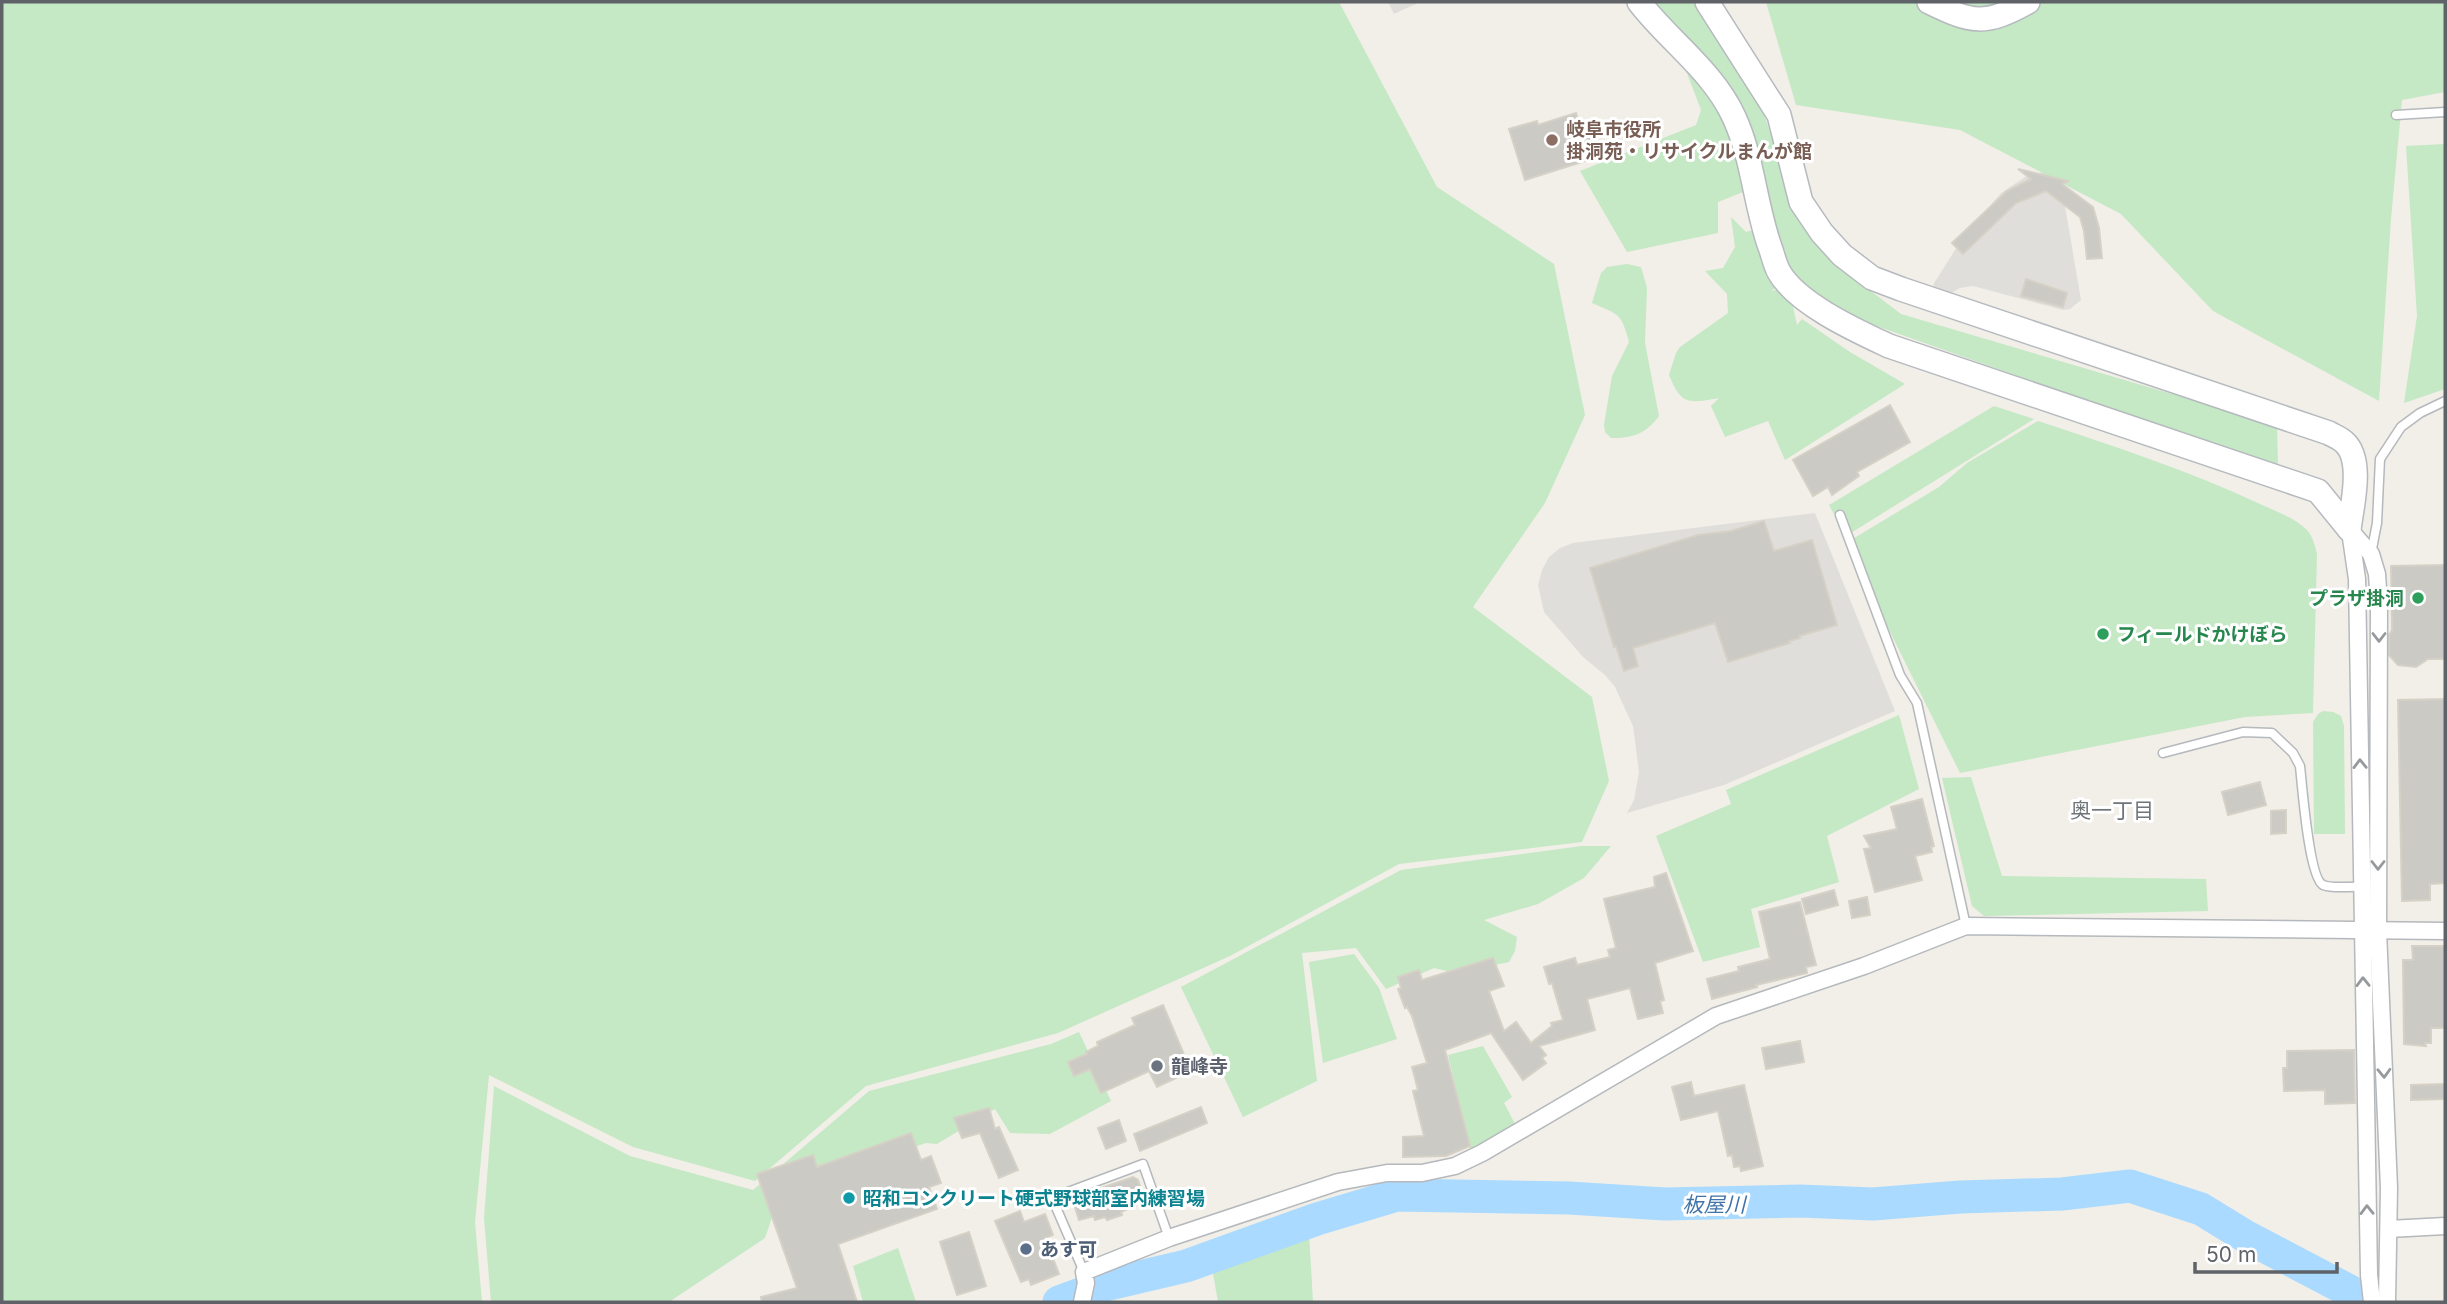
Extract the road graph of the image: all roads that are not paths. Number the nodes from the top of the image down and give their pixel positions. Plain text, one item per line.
1 (1639, 2) edge
2 (1707, 2) edge
3 (1929, 2) edge
4 (2028, 2) edge
5 (2445, 112) edge
6 (2396, 115) dead end
7 (2445, 401) edge
8 (1840, 515) dead end
9 (2349, 528) junction
10 (2371, 554) junction
11 (2357, 579) junction
12 (2163, 753) dead end
13 (2362, 887) junction
14 (1966, 926) junction
15 (2370, 931) junction
16 (2445, 931) edge
17 (2445, 1226) edge
18 (2389, 1229) junction
19 (1169, 1238) junction
20 (1085, 1278) junction
21 (1082, 1302) edge
22 (2372, 1302) edge
23 (2387, 1302) edge

1 - 9 street
2 - 9 street
3 - 4 street
5 - 6 lane
7 - 10 lane
8 - 14 lane
9 - 10 street
9 - 11 street
10 - 11 street
10 -> 15 street
13 -> 11 street
12 - 13 lane
13 - 15 street
14 - 15 street
14 - 19 street
15 - 16 street
15 -> 18 street
22 -> 15 street
17 - 18 street
18 - 23 street
19 - 20 street
19 - 20 lane
20 - 21 street

